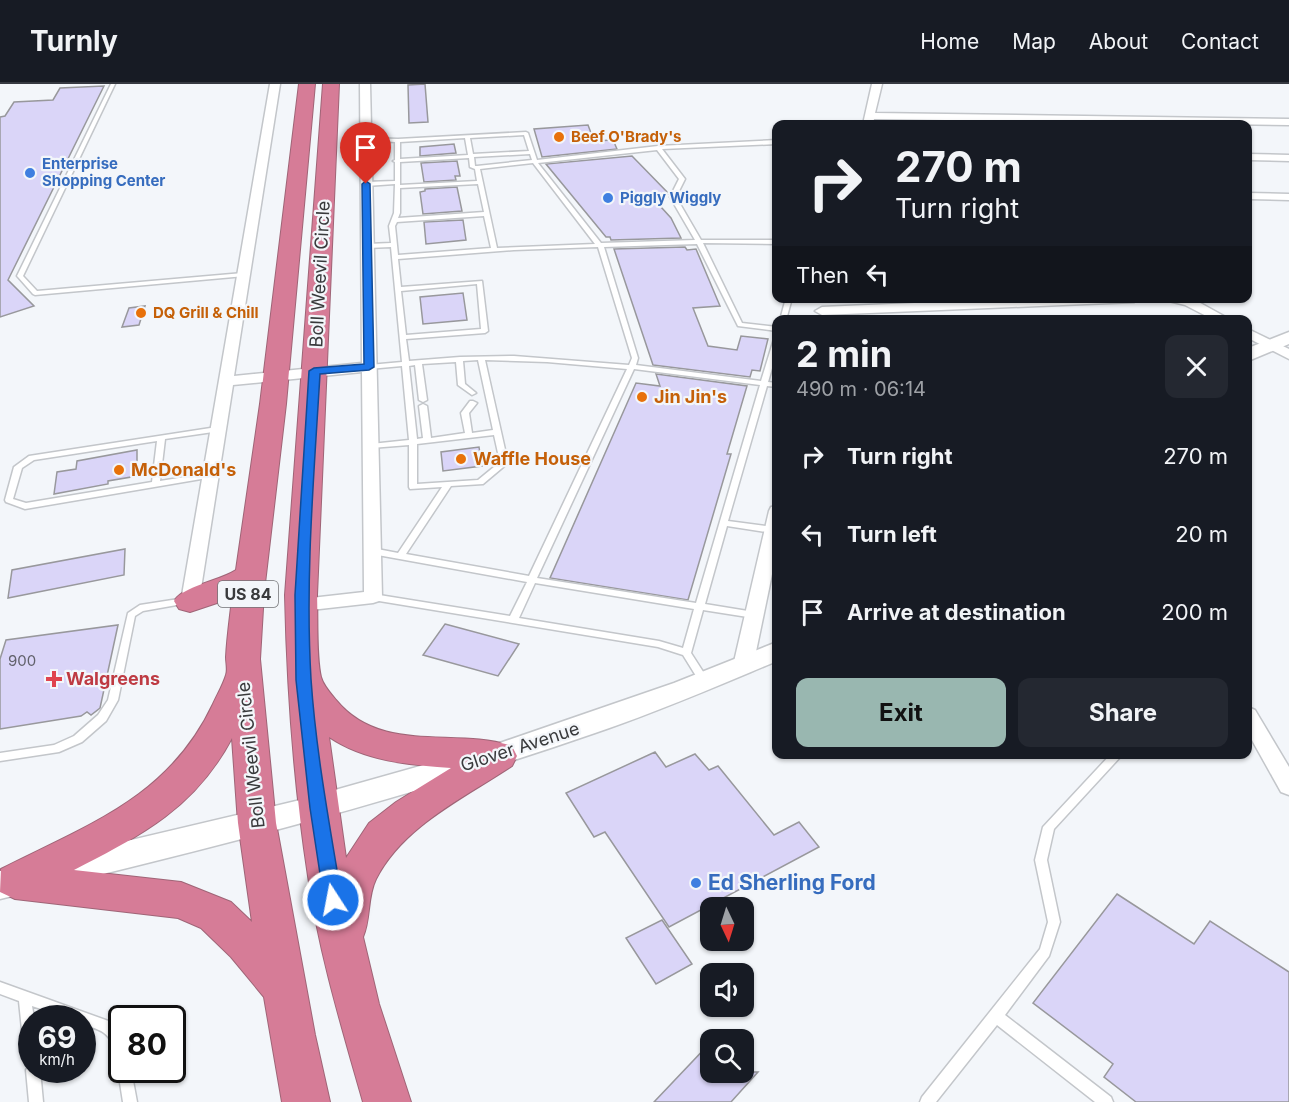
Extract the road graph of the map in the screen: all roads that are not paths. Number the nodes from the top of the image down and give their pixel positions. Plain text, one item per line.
1 (113, 84) edge
2 (275, 84) edge
3 (307, 84) edge
4 (331, 84) edge
5 (365, 84) edge
6 (877, 84) edge
7 (869, 120) edge
8 (934, 120) edge
9 (1252, 122) edge
10 (1289, 122) edge
11 (467, 136) junction
12 (366, 139) junction
13 (398, 141) junction
14 (772, 142) edge
15 (658, 148) junction
16 (531, 152) junction
17 (470, 156) junction
18 (1252, 157) edge
19 (1289, 158) edge
20 (396, 161) junction
21 (535, 162) junction
22 (477, 168) junction
23 (480, 182) junction
24 (366, 184) junction
25 (398, 184) junction
26 (1252, 196) edge
27 (1289, 197) edge
28 (486, 214) junction
29 (394, 220) junction
30 (699, 242) junction
31 (772, 242) edge
32 (394, 245) junction
33 (367, 246) junction
34 (601, 247) junction
35 (494, 249) junction
36 (395, 257) junction
37 (243, 275) junction
38 (398, 289) junction
39 (1004, 303) edge
40 (1190, 303) edge
41 (823, 310) edge
42 (1215, 315) edge
43 (772, 328) edge
44 (1252, 335) edge
45 (402, 337) junction
46 (1289, 337) edge
47 (1270, 345) junction
48 (1252, 354) edge
49 (1289, 355) edge
50 (772, 356) edge
51 (481, 359) junction
52 (459, 360) junction
53 (418, 363) junction
54 (404, 364) junction
55 (369, 367) junction
56 (632, 368) junction
57 (314, 371) junction
58 (276, 375) junction
59 (225, 381) junction
60 (764, 383) junction
61 (772, 384) edge
62 (462, 385) junction
63 (465, 407) dead end
64 (217, 429) junction
65 (496, 432) junction
66 (469, 435) junction
67 (161, 438) junction
68 (427, 440) junction
69 (413, 442) junction
70 (371, 446) junction
71 (210, 475) junction
72 (156, 484) junction
73 (448, 484) junction
74 (723, 524) junction
75 (772, 530) edge
76 (772, 534) edge
77 (372, 551) junction
78 (400, 556) junction
79 (251, 574) junction
80 (532, 580) junction
81 (373, 597) junction
82 (190, 601) junction
83 (302, 605) junction
84 (700, 606) junction
85 (754, 615) junction
86 (513, 620) junction
87 (246, 627) junction
88 (686, 653) junction
89 (772, 653) edge
90 (743, 666) junction
91 (243, 675) junction
92 (304, 680) junction
93 (704, 681) junction
94 (1252, 723) edge
95 (500, 756) junction
96 (0, 757) edge
97 (1113, 759) edge
98 (1289, 786) edge
99 (318, 808) junction
100 (257, 823) junction
101 (8, 883) edge
102 (343, 946) junction
103 (0, 988) edge
104 (284, 988) junction
105 (25, 997) junction
106 (26, 1005) edge
107 (996, 1016) junction
108 (108, 1027) edge
109 (34, 1083) edge
110 (127, 1083) edge
111 (301, 1098) edge
112 (36, 1102) edge
113 (130, 1102) edge
114 (387, 1102) edge
115 (927, 1102) edge
116 (1106, 1102) edge

1 - 37 lane
2 - 37 street
3 - 58 highway, Boll Weevil Circle / US 84
4 - 57 highway, Boll Weevil Circle / US 84
5 - 12 street
6 - 7 street
7 - 8 street
9 - 10 street
11 - 13 lane
11 - 16 lane
11 - 17 lane
12 - 13 lane
12 - 24 street
13 - 20 lane
14 - 15 lane
15 - 21 lane
15 - 30 lane
16 - 17 lane
16 - 21 lane
17 - 20 lane
17 - 22 lane
18 - 19 street
20 - 25 lane
21 - 22 lane
21 - 34 lane
22 - 23 lane
23 - 25 lane
23 - 28 lane
24 - 25 lane
24 - 33 street
25 - 29 lane
26 - 27 street
28 - 29 lane
28 - 35 lane
29 - 32 lane
30 - 31 lane
30 - 34 lane
30 - 43 lane
32 - 33 lane
32 - 36 lane
33 - 55 street
34 - 35 lane
34 - 56 lane
35 - 36 lane
36 - 38 lane
37 - 59 street
38 - 45 lane
38 - 45 lane
39 - 41 street
40 - 42 street
44 - 47 street
45 - 54 lane
46 - 47 main road
47 - 48 main road
47 - 49 street
50 - 60 lane
51 - 52 lane
51 - 56 lane
51 - 65 lane
52 - 53 lane
52 - 62 lane
53 - 54 lane
53 - 68 lane
54 - 55 lane
54 - 69 lane
55 - 57 street
55 - 70 street
56 - 60 lane
56 - 80 lane
57 - 58 street
57 - 83 highway, Boll Weevil Circle / US 84
58 - 59 street
58 - 79 highway, Boll Weevil Circle / US 84
59 - 64 street
60 - 61 lane
60 - 74 lane
62 - 62 lane
63 - 66 lane
64 - 67 lane
64 - 71 street
65 - 66 lane
65 - 73 lane
66 - 68 lane
67 - 72 lane
67 - 72 lane
68 - 69 lane
69 - 70 lane
69 - 73 lane
70 - 77 street
71 - 72 lane
71 - 82 street
73 - 78 lane
74 - 75 lane
74 - 84 lane
76 - 85 street
77 - 78 lane
77 - 81 street
78 - 80 lane
79 - 82 highway
79 - 87 highway, Boll Weevil Circle / US 84
80 - 84 lane
80 - 86 lane
81 - 83 street
81 - 86 lane
82 - 87 highway
82 - 96 lane
83 - 92 highway, Boll Weevil Circle / US 84
84 - 85 lane
84 - 88 lane
85 - 90 street
86 - 88 lane
87 - 91 highway, Boll Weevil Circle / US 84
88 - 93 lane
89 - 90 main road, Glover Avenue
90 - 93 main road, Glover Avenue
91 - 100 highway, Boll Weevil Circle / US 84
91 - 101 highway
92 - 95 highway
92 - 99 highway, Boll Weevil Circle / US 84
93 - 95 main road, Glover Avenue
94 - 98 street
95 - 99 main road, Glover Avenue
95 - 102 highway
97 - 107 lane
99 - 100 main road, Glover Avenue
99 - 102 highway, Boll Weevil Circle / US 84
100 - 101 main road, Glover Avenue
100 - 104 highway, Boll Weevil Circle / US 84
101 - 104 highway
102 - 114 highway, Boll Weevil Circle / US 84
103 - 105 lane
104 - 111 highway, Boll Weevil Circle / US 84
105 - 106 lane
105 - 108 lane
107 - 115 lane
107 - 116 lane
109 - 112 lane
110 - 113 lane

